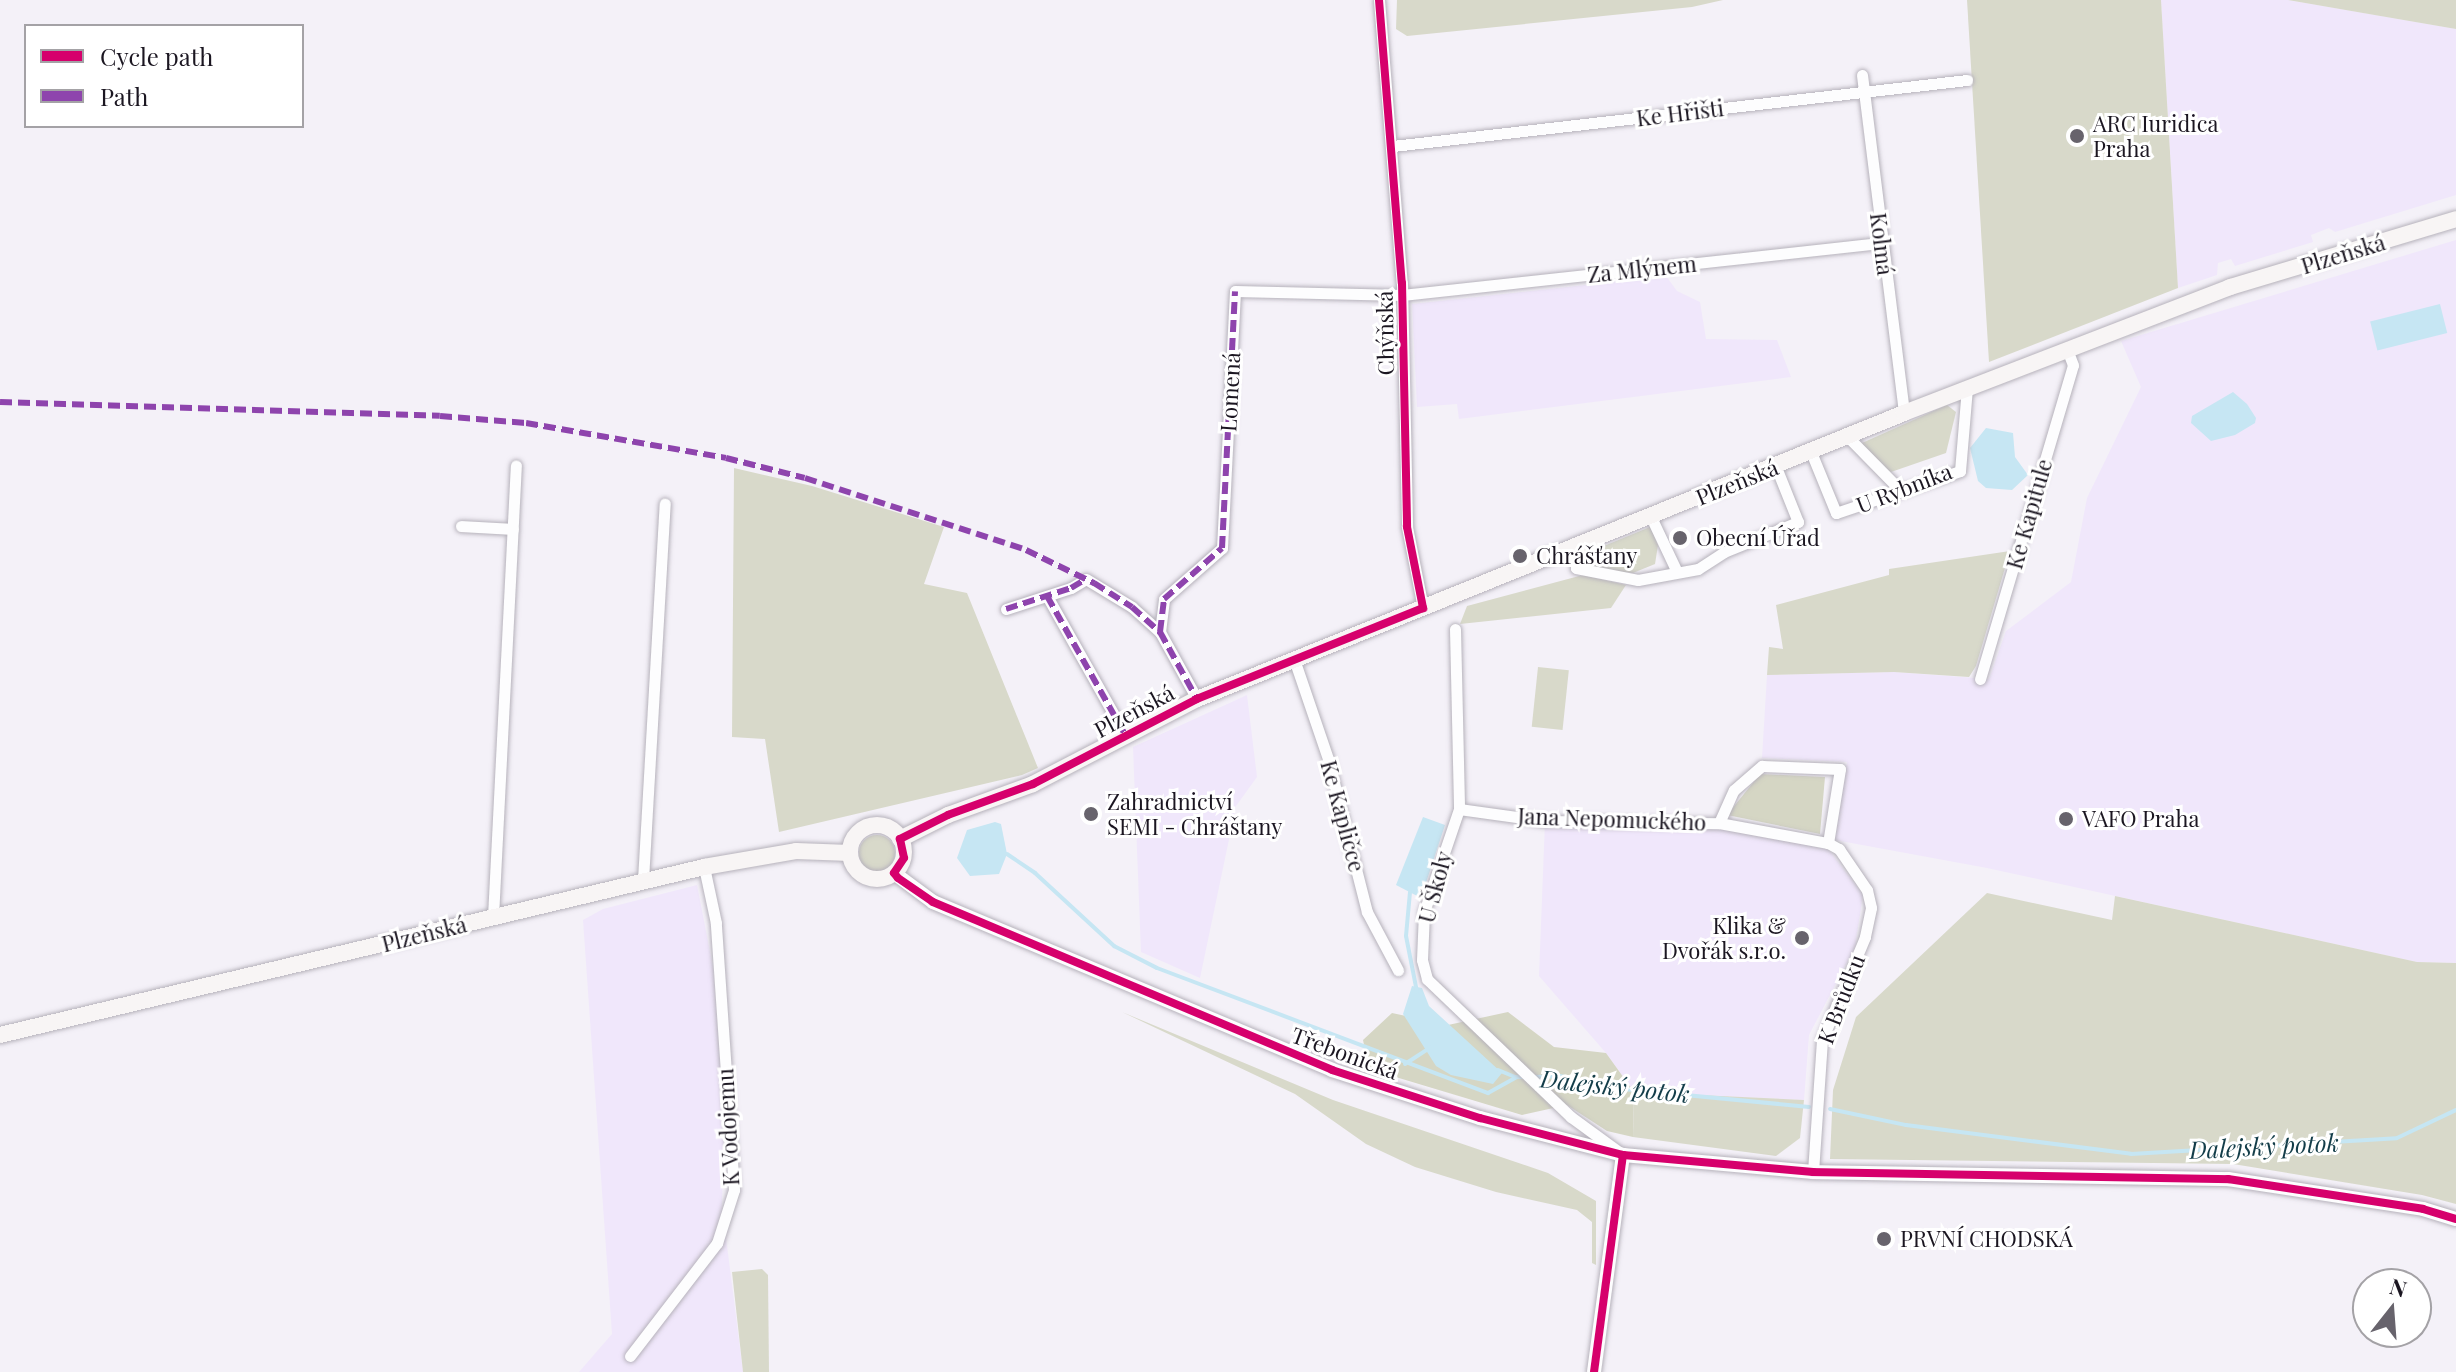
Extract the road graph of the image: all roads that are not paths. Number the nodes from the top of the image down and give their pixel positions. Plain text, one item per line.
1 (1379, 0) edge
2 (1862, 75) dead end
3 (1967, 80) dead end
4 (1864, 92) junction
5 (1393, 146) junction
6 (2456, 219) edge
7 (1882, 243) junction
8 (1402, 295) junction
9 (2067, 349) junction
10 (1967, 387) junction
11 (1904, 413) junction
12 (1847, 436) junction
13 (1811, 452) junction
14 (516, 466) dead end
15 (1776, 467) junction
16 (1901, 491) junction
17 (665, 504) dead end
18 (1651, 517) junction
19 (461, 526) dead end
20 (513, 529) junction
21 (1575, 548) junction
22 (1677, 572) junction
23 (1047, 596) junction
24 (1423, 608) junction
25 (1006, 609) dead end
26 (1455, 629) dead end
27 (1160, 632) junction
28 (1294, 659) junction
29 (1980, 679) dead end
30 (1197, 699) junction
31 (1126, 736) junction
32 (1459, 809) junction
33 (1719, 823) junction
34 (900, 839) junction
35 (1828, 843) junction
36 (850, 853) junction
37 (704, 867) junction
38 (894, 873) junction
39 (643, 880) junction
40 (493, 917) junction
41 (1398, 970) dead end
42 (0, 1035) edge
43 (1623, 1155) junction
44 (1813, 1172) junction
45 (2456, 1219) edge
46 (630, 1356) dead end
47 (1594, 1372) edge

1 - 5 street, Chýňská
2 - 4 street, Kolmá
3 - 4 street, Ke Hřišti
4 - 5 street, Ke Hřišti
4 - 7 street, Kolmá
5 - 8 street, Chýňská
6 - 9 main road, Plzeňská
7 - 8 street, Za Mlýnem
7 - 11 street, Kolmá
8 - 24 street, Chýňská
8 - 27 street, Lomená
9 - 10 main road, Plzeňská
9 - 29 street, Ke Kapitule
10 - 11 main road, Plzeňská
10 - 16 street, U Rybníka
11 - 12 main road, Plzeňská
12 - 13 main road, Plzeňská
12 - 16 street
13 - 15 main road, Plzeňská
13 - 16 street, U Rybníka
14 - 20 street
15 - 18 main road, Plzeňská
15 - 22 street
17 - 39 street
18 - 21 main road, Plzeňská
18 - 22 street
19 - 20 street
20 - 40 street
21 - 22 street
21 - 24 main road, Plzeňská
23 - 25 street
23 - 27 street
23 - 31 street
24 - 28 main road, Plzeňská
26 - 32 street, U Školy
27 - 30 street
28 - 30 main road, Plzeňská
28 - 41 street, Ke Kapličce
30 - 31 main road, Plzeňská
31 - 34 main road, Plzeňská
32 - 33 street, Jana Nepomuckého
32 - 43 street, U Školy
33 - 35 street, Jana Nepomuckého
33 - 35 street, Jana Nepomuckého
34 - 36 main road
34 - 38 main road
35 - 44 street, K Brůdku
36 - 37 main road, Plzeňská
36 - 38 main road
37 - 39 main road, Plzeňská
37 - 46 street, K Vodojemu
38 - 43 street, Třebonická
39 - 40 main road, Plzeňská
40 - 42 main road, Plzeňská
43 - 44 street, Třebonická
43 - 47 street
44 - 45 street, Třebonická

